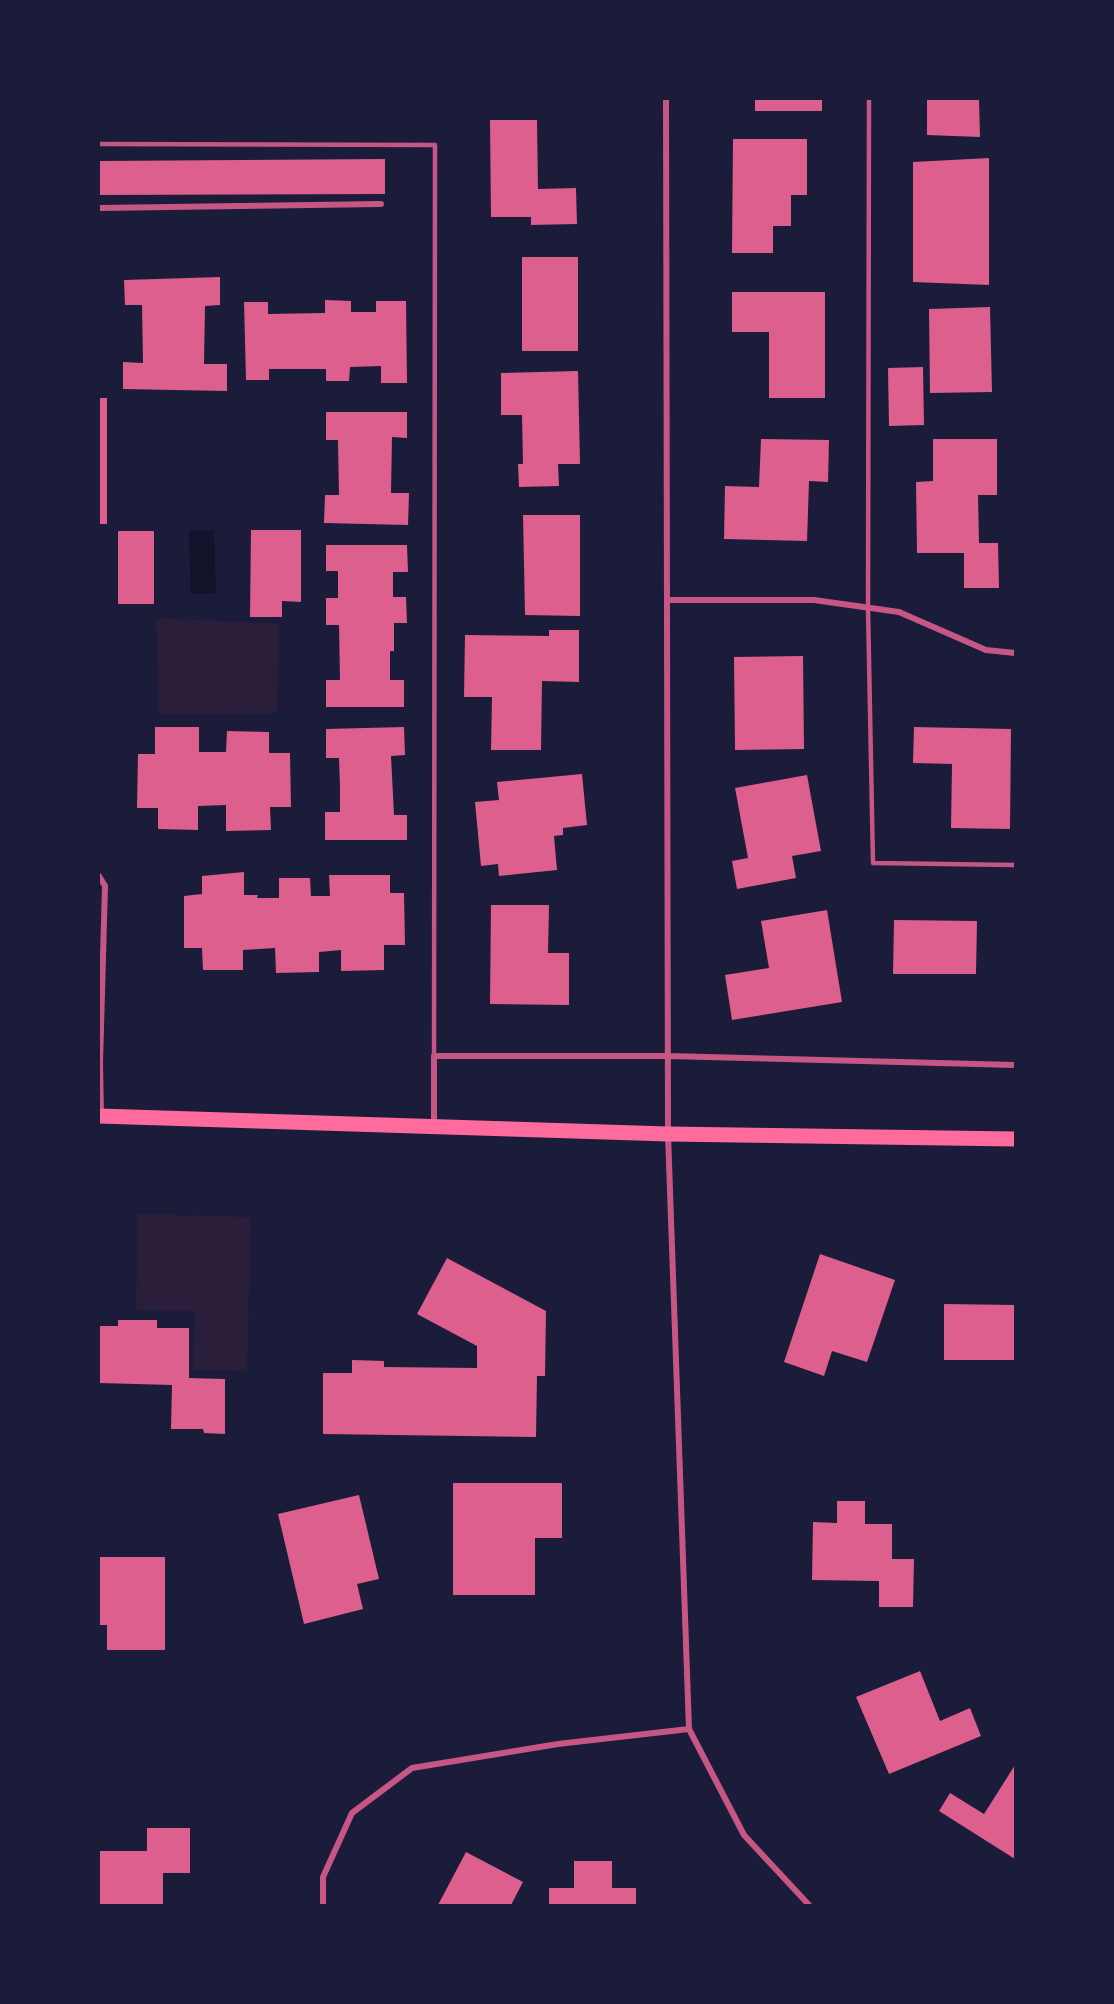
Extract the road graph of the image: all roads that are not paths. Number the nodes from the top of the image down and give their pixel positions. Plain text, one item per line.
1 (666, 99) edge
2 (869, 99) edge
3 (99, 144) edge
4 (381, 204) dead end
5 (99, 208) edge
6 (666, 600) junction
7 (868, 608) junction
8 (1015, 653) edge
9 (1015, 866) edge
10 (99, 876) edge
11 (434, 1056) junction
12 (668, 1056) junction
13 (1015, 1065) edge
14 (100, 1116) edge
15 (434, 1126) junction
16 (668, 1134) junction
17 (1015, 1138) edge
18 (689, 1728) junction
19 (323, 1905) edge
20 (809, 1905) edge

1 - 6 street
2 - 7 lane
3 - 11 lane
4 - 5 street
6 - 7 street
6 - 12 street
7 - 8 street
7 - 9 lane
10 - 14 street
11 - 12 street
11 - 15 street
12 - 13 street
12 - 16 street
14 - 15 main road
15 - 16 main road
16 - 17 main road
16 - 18 street
18 - 19 street
18 - 20 street

